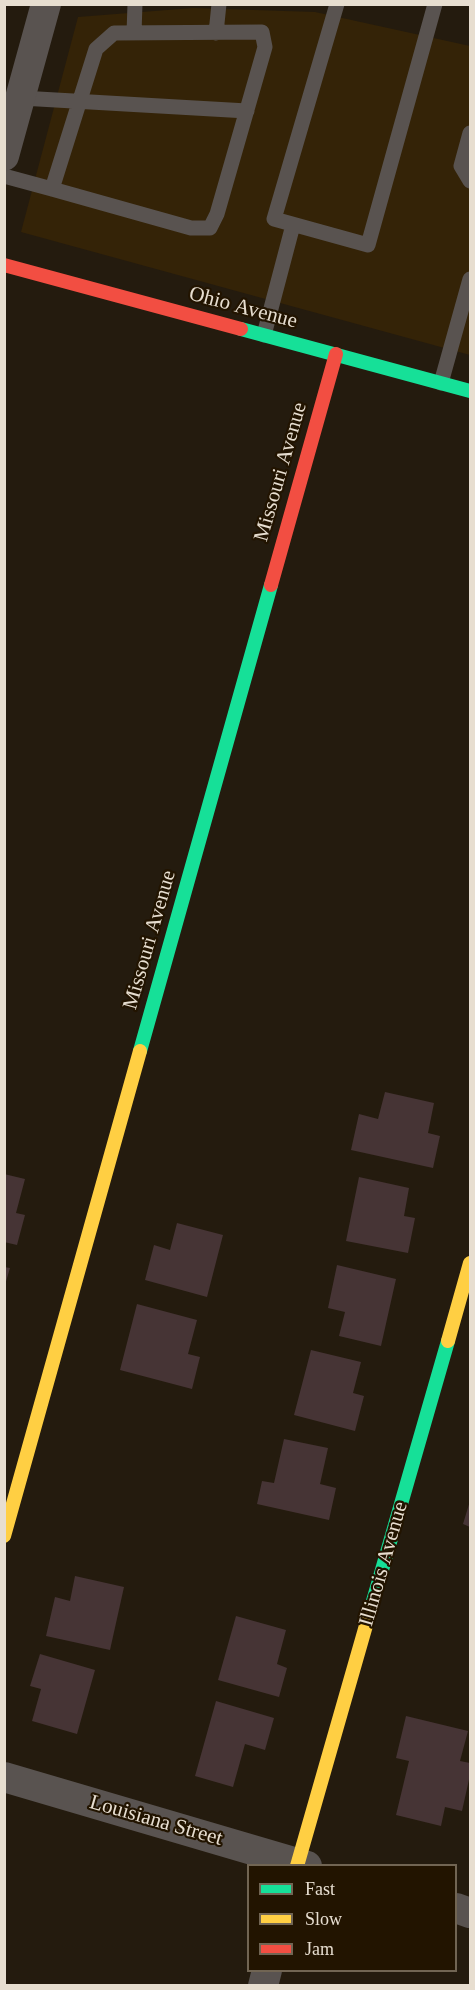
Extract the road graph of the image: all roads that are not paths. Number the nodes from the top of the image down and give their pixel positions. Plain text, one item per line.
1 (46, 4) edge
2 (135, 4) edge
3 (219, 4) edge
4 (337, 4) edge
5 (435, 4) edge
6 (134, 33) junction
7 (216, 33) junction
8 (21, 98) junction
9 (80, 102) junction
10 (247, 111) junction
11 (471, 133) edge
12 (4, 156) edge
13 (4, 176) edge
14 (471, 181) edge
15 (52, 189) junction
16 (293, 225) junction
17 (4, 265) edge
18 (471, 279) edge
19 (264, 335) junction
20 (336, 354) junction
21 (441, 383) junction
22 (471, 391) edge
23 (471, 1263) edge
24 (4, 1536) edge
25 (4, 1777) edge
26 (298, 1864) edge
27 (301, 1864) edge

1 - 8 street
2 - 6 lane
3 - 7 lane
4 - 16 lane
5 - 16 lane
6 - 7 lane
6 - 9 lane
7 - 10 lane
8 - 9 lane
8 - 12 street
9 - 10 lane
9 - 15 lane
10 - 15 lane
11 - 14 lane
13 - 15 lane
16 - 19 lane
17 - 19 street, Ohio Avenue
18 - 21 lane
19 - 20 street, Ohio Avenue
20 - 21 street, Ohio Avenue
20 - 24 street, Missouri Avenue
21 - 22 street, Ohio Avenue
23 - 27 street, Illinois Avenue
25 - 26 street, Louisiana Street

